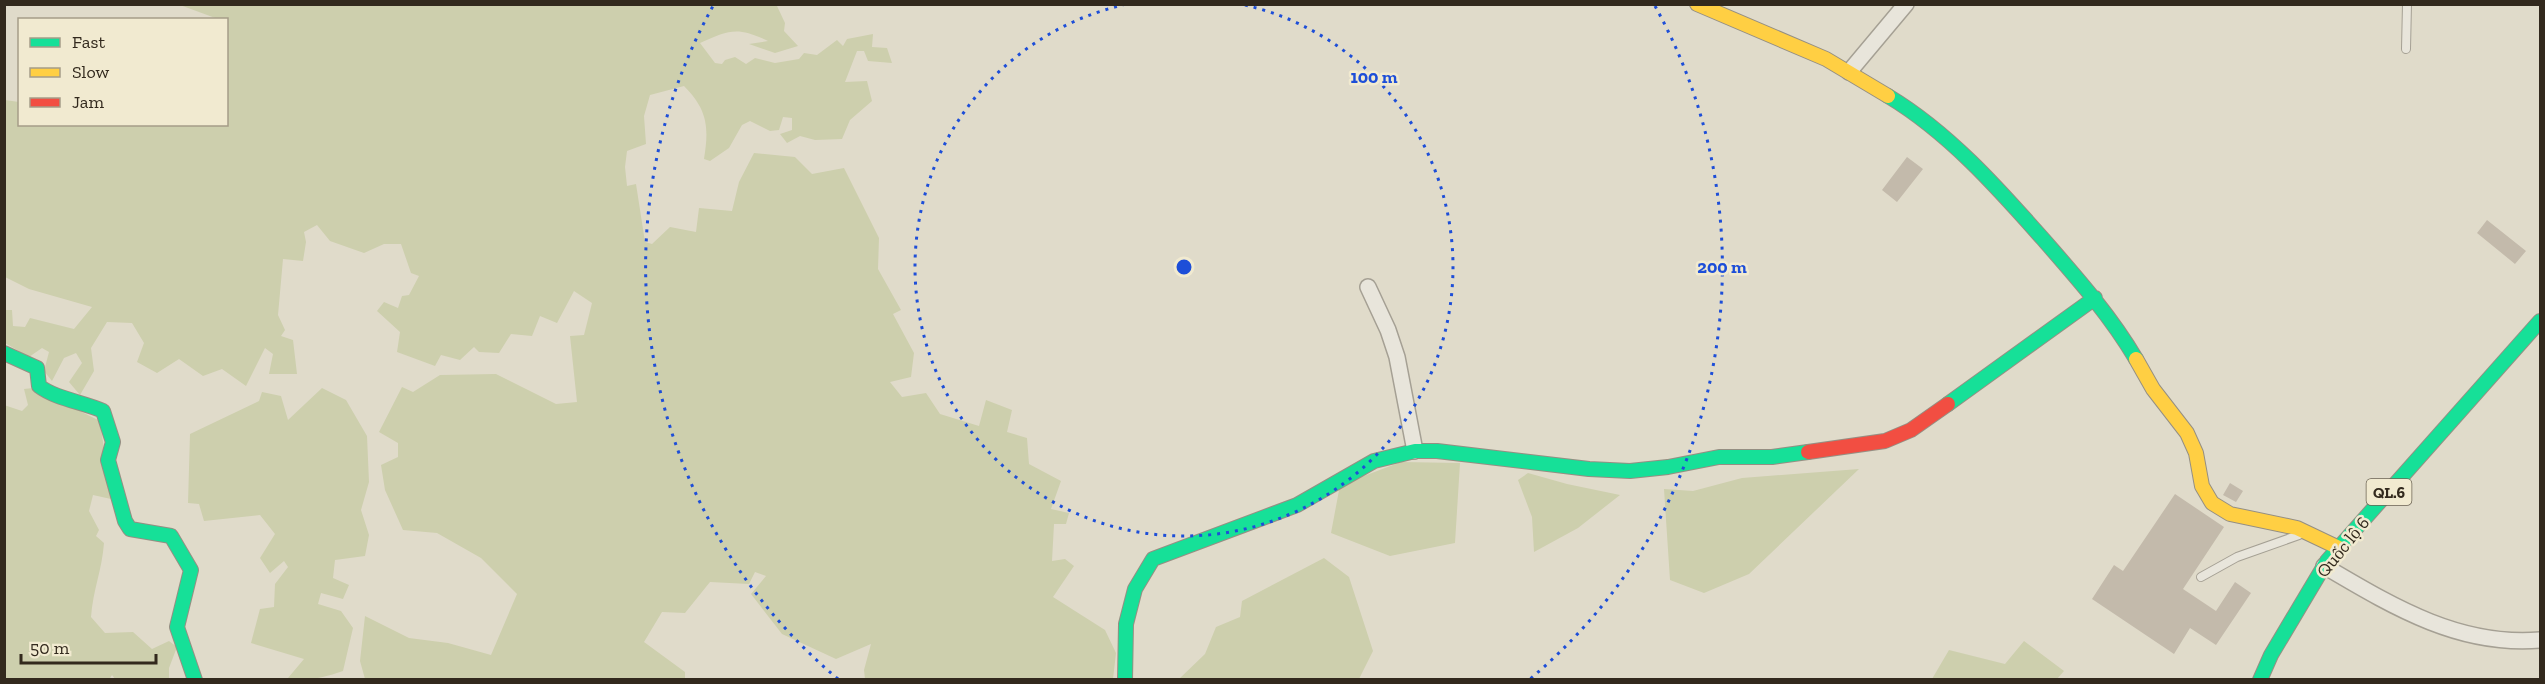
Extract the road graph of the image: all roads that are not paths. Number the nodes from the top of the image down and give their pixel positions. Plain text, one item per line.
1 (1697, 4) edge
2 (1906, 4) edge
3 (2407, 4) edge
4 (2406, 50) dead end
5 (1849, 72) junction
6 (1368, 287) dead end
7 (2095, 298) junction
8 (2541, 321) edge
9 (4, 353) edge
10 (1415, 451) junction
11 (2309, 532) junction
12 (2339, 548) junction
13 (2324, 566) junction
14 (2201, 577) dead end
15 (2541, 640) edge
16 (195, 680) edge
17 (1125, 680) edge
18 (2260, 680) edge

1 - 5 main road
2 - 5 street
3 - 4 lane
5 - 7 main road
6 - 10 street
7 - 10 main road
7 - 11 main road
8 - 12 main road, Quốc lộ 6 / QL.6
9 - 16 main road
10 - 17 main road
11 - 12 main road
11 - 14 lane
12 - 13 main road, Quốc lộ 6 / QL.6
13 - 15 street
13 - 18 main road, Quốc lộ 6 / QL.6

